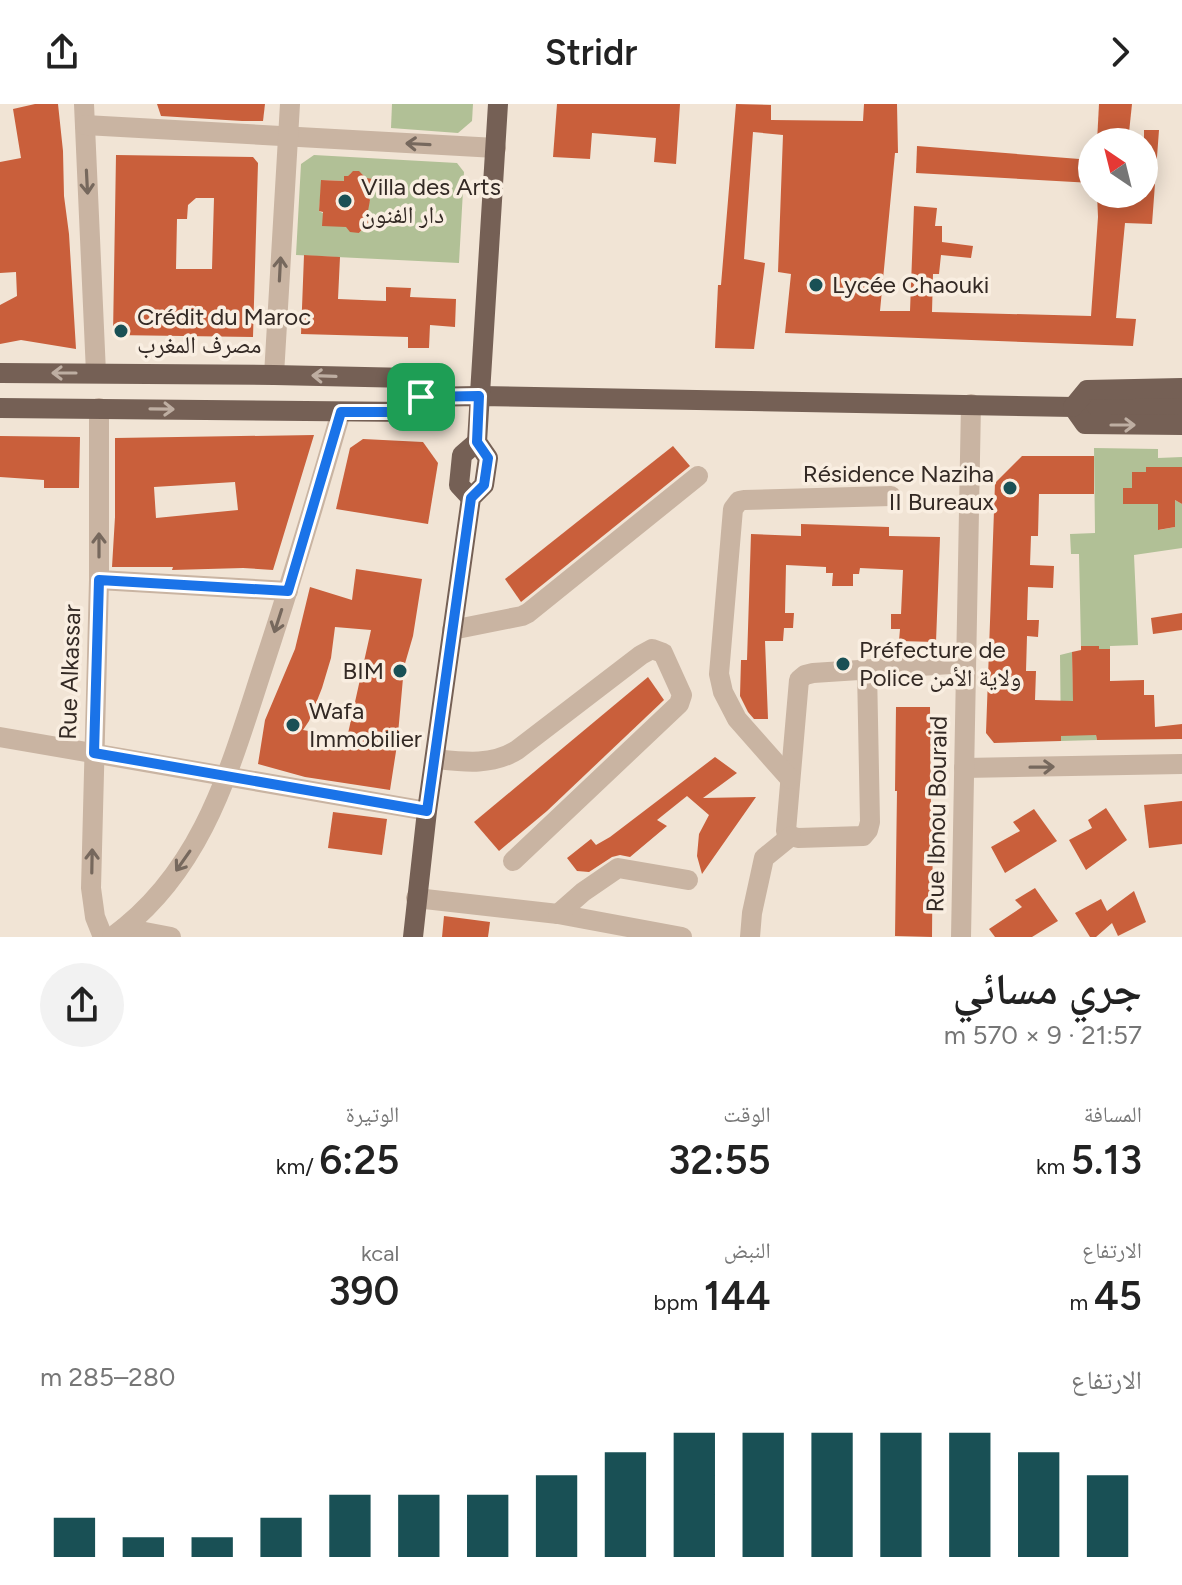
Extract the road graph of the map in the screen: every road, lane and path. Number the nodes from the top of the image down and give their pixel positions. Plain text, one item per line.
1 (290, 104) edge
2 (498, 104) edge
3 (84, 114) edge
4 (287, 136) junction
5 (496, 148) junction
6 (0, 373) edge
7 (96, 373) junction
8 (274, 375) junction
9 (1182, 388) edge
10 (479, 396) junction
11 (421, 397) junction
12 (971, 404) junction
13 (1182, 406) edge
14 (1073, 407) junction
15 (0, 408) edge
16 (99, 408) junction
17 (341, 412) junction
18 (1182, 425) edge
19 (698, 476) dead end
20 (891, 496) dead end
21 (99, 580) junction
22 (288, 591) junction
23 (452, 630) junction
24 (966, 663) junction
25 (867, 670) junction
26 (0, 737) edge
27 (94, 753) junction
28 (435, 759) junction
29 (1182, 764) edge
30 (964, 768) junction
31 (227, 776) junction
32 (790, 779) junction
33 (427, 811) junction
34 (791, 836) junction
35 (513, 861) dead end
36 (688, 880) dead end
37 (416, 898) junction
38 (558, 914) junction
39 (118, 933) edge
40 (103, 937) edge
41 (171, 937) edge
42 (413, 937) edge
43 (676, 937) edge
44 (750, 937) edge
45 (961, 937) edge

1 - 4 street
2 - 5 main road
3 - 4 street
3 -> 7 street
5 -> 4 street
8 -> 4 street
5 - 10 main road
7 -> 6 main road
7 - 8 main road
11 -> 8 main road
9 - 14 main road
10 - 11 main road
10 - 12 main road
10 - 23 main road
11 - 17 main road
12 - 14 main road
12 - 24 street, Rue Ibnou Bouraid
13 - 14 main road
14 -> 18 main road
15 - 16 main road
16 -> 17 main road
21 -> 16 street, Rue Alkassar
17 - 22 street
19 - 23 street
20 - 32 street
21 - 22 street
21 - 27 street, Rue Alkassar
22 -> 31 street
23 - 28 main road
24 - 25 street
24 - 30 street, Rue Ibnou Bouraid
25 - 32 street
25 - 34 street
26 - 27 street
27 - 31 street
40 -> 27 street, Rue Alkassar
28 - 33 main road
28 - 35 street
30 -> 29 street
30 - 45 street, Rue Ibnou Bouraid
31 - 33 street
31 -> 39 street
32 - 34 street
33 - 37 main road
34 - 44 street
36 - 38 street
37 - 38 street
37 - 42 main road
38 - 43 street
39 - 41 street

